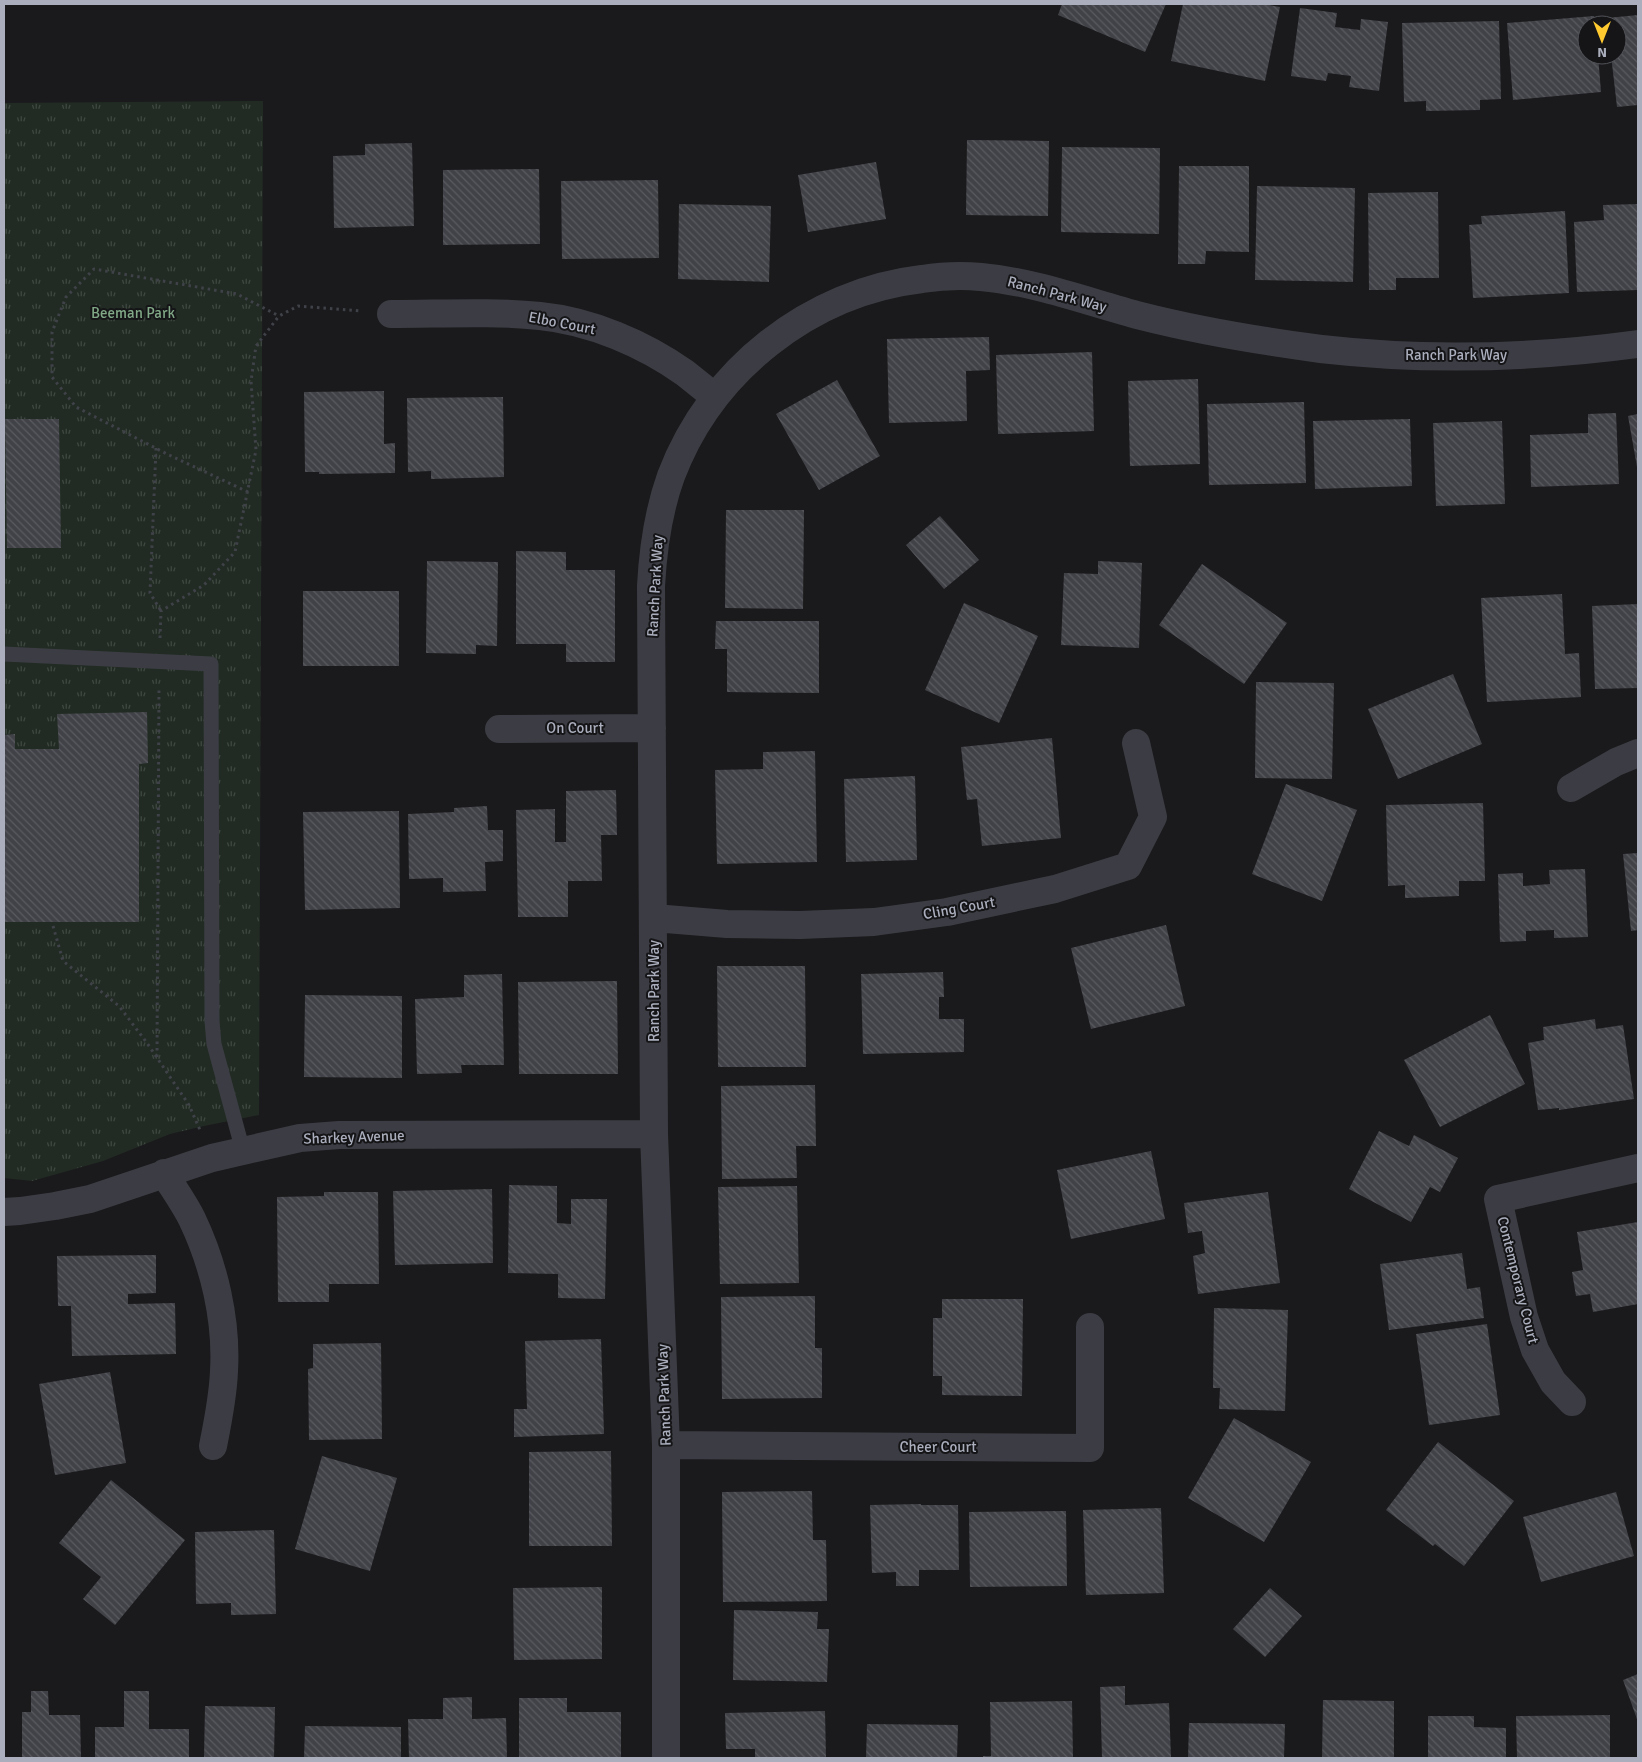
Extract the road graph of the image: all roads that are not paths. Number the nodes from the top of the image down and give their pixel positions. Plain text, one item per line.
1 (391, 314) road end
2 (1638, 344) edge
3 (715, 397) junction
4 (4, 654) edge
5 (652, 728) junction
6 (499, 729) dead end
7 (1136, 743) dead end
8 (1638, 753) edge
9 (1571, 788) dead end
10 (654, 918) junction
11 (654, 1134) junction
12 (243, 1151) junction
13 (1638, 1168) edge
14 (164, 1173) junction
15 (4, 1212) edge
16 (1090, 1327) dead end
17 (1572, 1402) dead end
18 (666, 1445) junction
19 (213, 1446) dead end
20 (666, 1758) edge

1 - 3 street, Elbo Court
2 - 3 street, Ranch Park Way
3 - 5 street, Ranch Park Way
4 - 12 lane
5 - 6 street, On Court
5 - 10 street, Ranch Park Way
7 - 10 street, Cling Court
8 - 9 street
10 - 11 street, Ranch Park Way
11 - 12 street, Sharkey Avenue
11 - 18 street, Ranch Park Way
12 - 14 street, Sharkey Avenue
13 - 17 street, Contemporary Court
14 - 15 street, Sharkey Avenue
14 - 19 street
16 - 18 street, Cheer Court
18 - 20 street, Ranch Park Way

